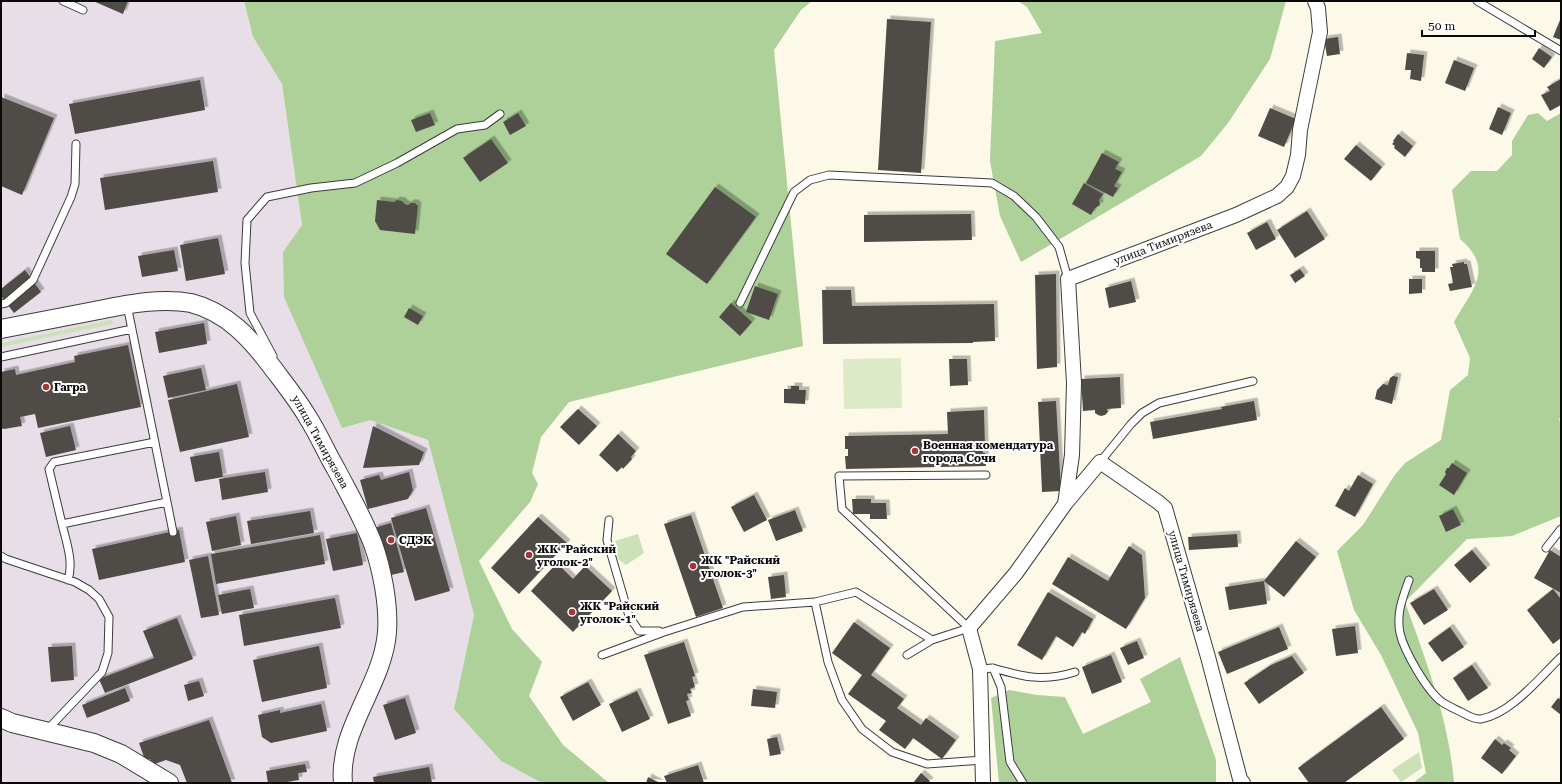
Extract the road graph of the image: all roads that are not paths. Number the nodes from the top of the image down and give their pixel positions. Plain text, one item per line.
1 (63, 1) edge
2 (1315, 1) edge
3 (1477, 1) edge
4 (83, 10) dead end
5 (1561, 51) edge
6 (500, 114) dead end
7 (76, 144) dead end
8 (1068, 279) junction
9 (740, 302) dead end
10 (1, 304) edge
11 (127, 305) junction
12 (1, 329) edge
13 (132, 329) junction
14 (1, 357) edge
15 (1253, 381) dead end
16 (292, 393) junction
17 (155, 442) junction
18 (1100, 462) junction
19 (986, 474) dead end
20 (167, 502) junction
21 (1065, 504) junction
22 (609, 520) dead end
23 (62, 524) junction
24 (1561, 529) edge
25 (173, 532) dead end
26 (1546, 548) dead end
27 (1, 556) edge
28 (68, 580) junction
29 (1409, 580) dead end
30 (815, 602) junction
31 (969, 628) junction
32 (664, 632) junction
33 (932, 640) junction
34 (602, 655) dead end
35 (907, 655) dead end
36 (1561, 657) edge
37 (987, 669) junction
38 (1075, 672) dead end
39 (1, 718) edge
40 (46, 731) junction
41 (983, 760) junction
42 (169, 783) edge
43 (343, 783) edge
44 (983, 783) edge
45 (1023, 783) edge
46 (1243, 783) edge

1 - 4 lane
2 - 8 street, улица Тимирязева
3 - 5 lane
6 - 16 lane
7 - 10 lane
8 - 9 lane
8 - 21 street
11 - 12 street, улица Тимирязева
11 - 13 lane
11 - 16 street, улица Тимирязева
13 - 14 lane
13 - 17 lane
15 - 18 lane
16 - 43 street, улица Тимирязева
17 - 20 lane
17 - 23 lane
18 - 21 street
18 - 46 street, улица Тимирязева
19 - 31 lane
20 - 23 lane
20 - 25 lane
21 - 31 street
22 - 32 lane
23 - 28 lane
24 - 26 lane
27 - 28 lane
28 - 40 lane
29 - 36 lane
30 - 32 lane
30 - 33 lane
30 - 41 lane
31 - 33 lane
31 - 37 street
32 - 34 lane
33 - 35 lane
37 - 38 lane
37 - 41 street
37 - 45 lane
39 - 40 street
40 - 42 street
41 - 44 street

